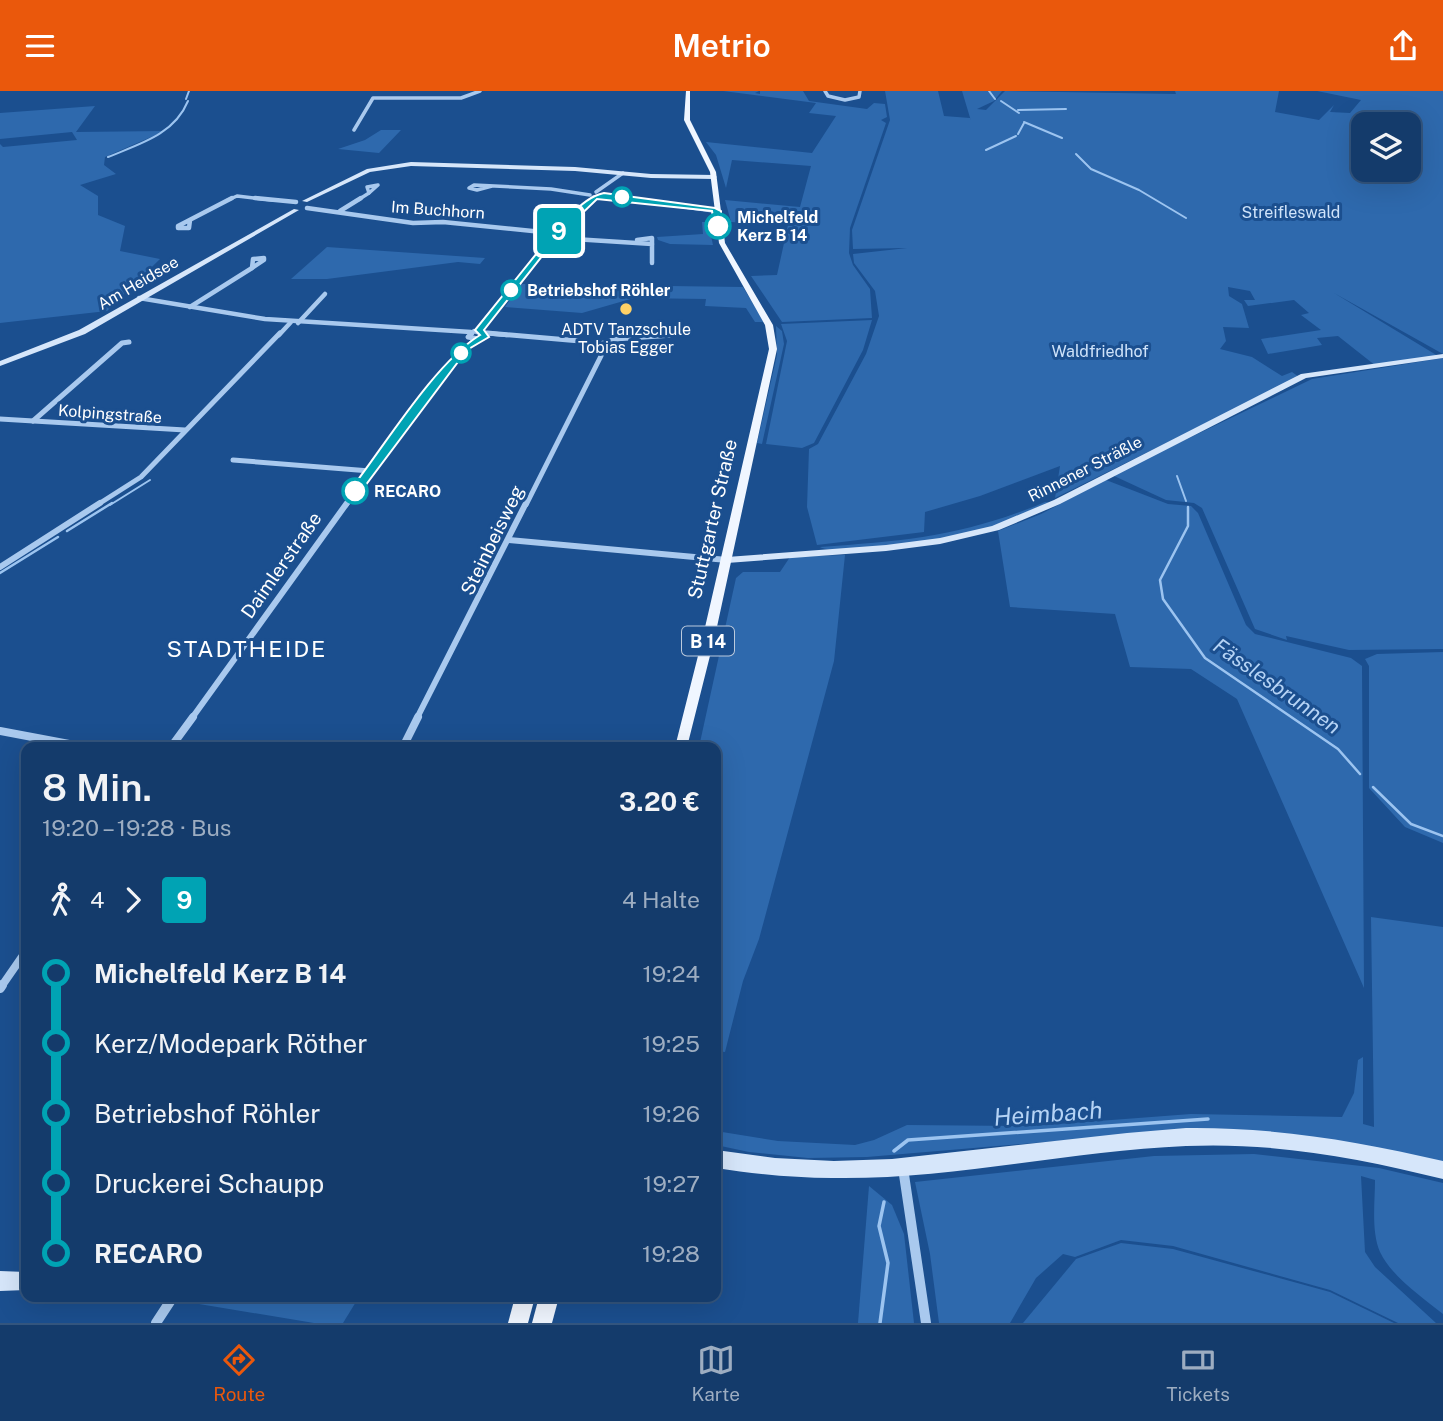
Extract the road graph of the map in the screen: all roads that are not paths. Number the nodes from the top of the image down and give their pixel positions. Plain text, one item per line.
1 (481, 91) edge
2 (688, 91) edge
3 (825, 91) edge
4 (860, 91) edge
5 (354, 130) dead end
6 (711, 168) junction
7 (618, 174) junction
8 (651, 176) junction
9 (714, 177) junction
10 (492, 186) junction
11 (369, 193) dead end
12 (597, 193) junction
13 (279, 202) junction
14 (309, 204) junction
15 (291, 208) junction
16 (717, 208) junction
17 (339, 211) junction
18 (190, 220) dead end
19 (554, 235) junction
20 (652, 263) dead end
21 (252, 268) dead end
22 (325, 294) dead end
23 (139, 298) junction
24 (190, 307) junction
25 (295, 322) junction
26 (469, 334) junction
27 (481, 335) junction
28 (673, 335) dead end
29 (129, 342) dead end
30 (594, 346) junction
31 (1443, 356) edge
32 (0, 364) edge
33 (0, 418) edge
34 (33, 421) junction
35 (185, 431) junction
36 (233, 460) dead end
37 (370, 471) junction
38 (509, 540) junction
39 (727, 559) junction
40 (0, 567) edge
41 (0, 731) edge
42 (58, 742) edge
43 (175, 742) edge
44 (406, 742) edge
45 (683, 742) edge
46 (21, 958) edge
47 (0, 988) edge
48 (721, 1160) edge
49 (903, 1168) junction
50 (1443, 1170) edge
51 (0, 1281) edge
52 (21, 1281) edge
53 (170, 1302) edge
54 (524, 1302) edge
55 (548, 1302) edge
56 (156, 1323) edge
57 (518, 1323) edge
58 (542, 1323) edge
59 (926, 1323) edge

1 - 5 street
2 - 6 main road, B 14
3 - 4 street
6 - 8 main road
6 - 9 main road, B 14
7 - 8 main road
7 - 12 street, Daimlerstraße
7 - 14 main road
8 - 9 main road
9 - 16 main road, B 14
10 - 10 street
10 - 12 street
11 - 17 street, Im Buchhorn
12 - 16 street
12 - 19 street, Daimlerstraße
13 - 15 street
13 - 15 street
13 - 18 street
14 - 15 main road
14 - 17 street, Im Buchhorn
15 - 23 main road, Am Heidsee
16 - 39 main road, Stuttgarter Straße / B 14
17 - 19 street, Im Buchhorn
19 - 20 street, Im Buchhorn
19 - 27 street, Daimlerstraße
21 - 24 street
22 - 25 street
23 - 24 street
23 - 32 main road, Am Heidsee
24 - 25 street
25 - 26 street
25 - 35 street, Kolpingstraße
26 - 27 street
26 - 27 street
27 - 30 street
27 - 37 street, Daimlerstraße
28 - 30 street
29 - 34 street, Kolpingstraße
30 - 38 street, Steinbeisweg
31 - 39 main road, Rinnener Sträßle
33 - 34 street, Kolpingstraße
34 - 35 street, Kolpingstraße
35 - 40 street, Kolpingstraße
36 - 37 street
37 - 43 street, Daimlerstraße
38 - 39 street
38 - 44 street, Steinbeisweg
39 - 45 main road, Stuttgarter Straße / B 14
41 - 42 street
46 - 47 street
48 - 49 main road
49 - 50 main road
49 - 59 street
51 - 52 main road
53 - 56 street
54 - 57 main road
55 - 58 main road

